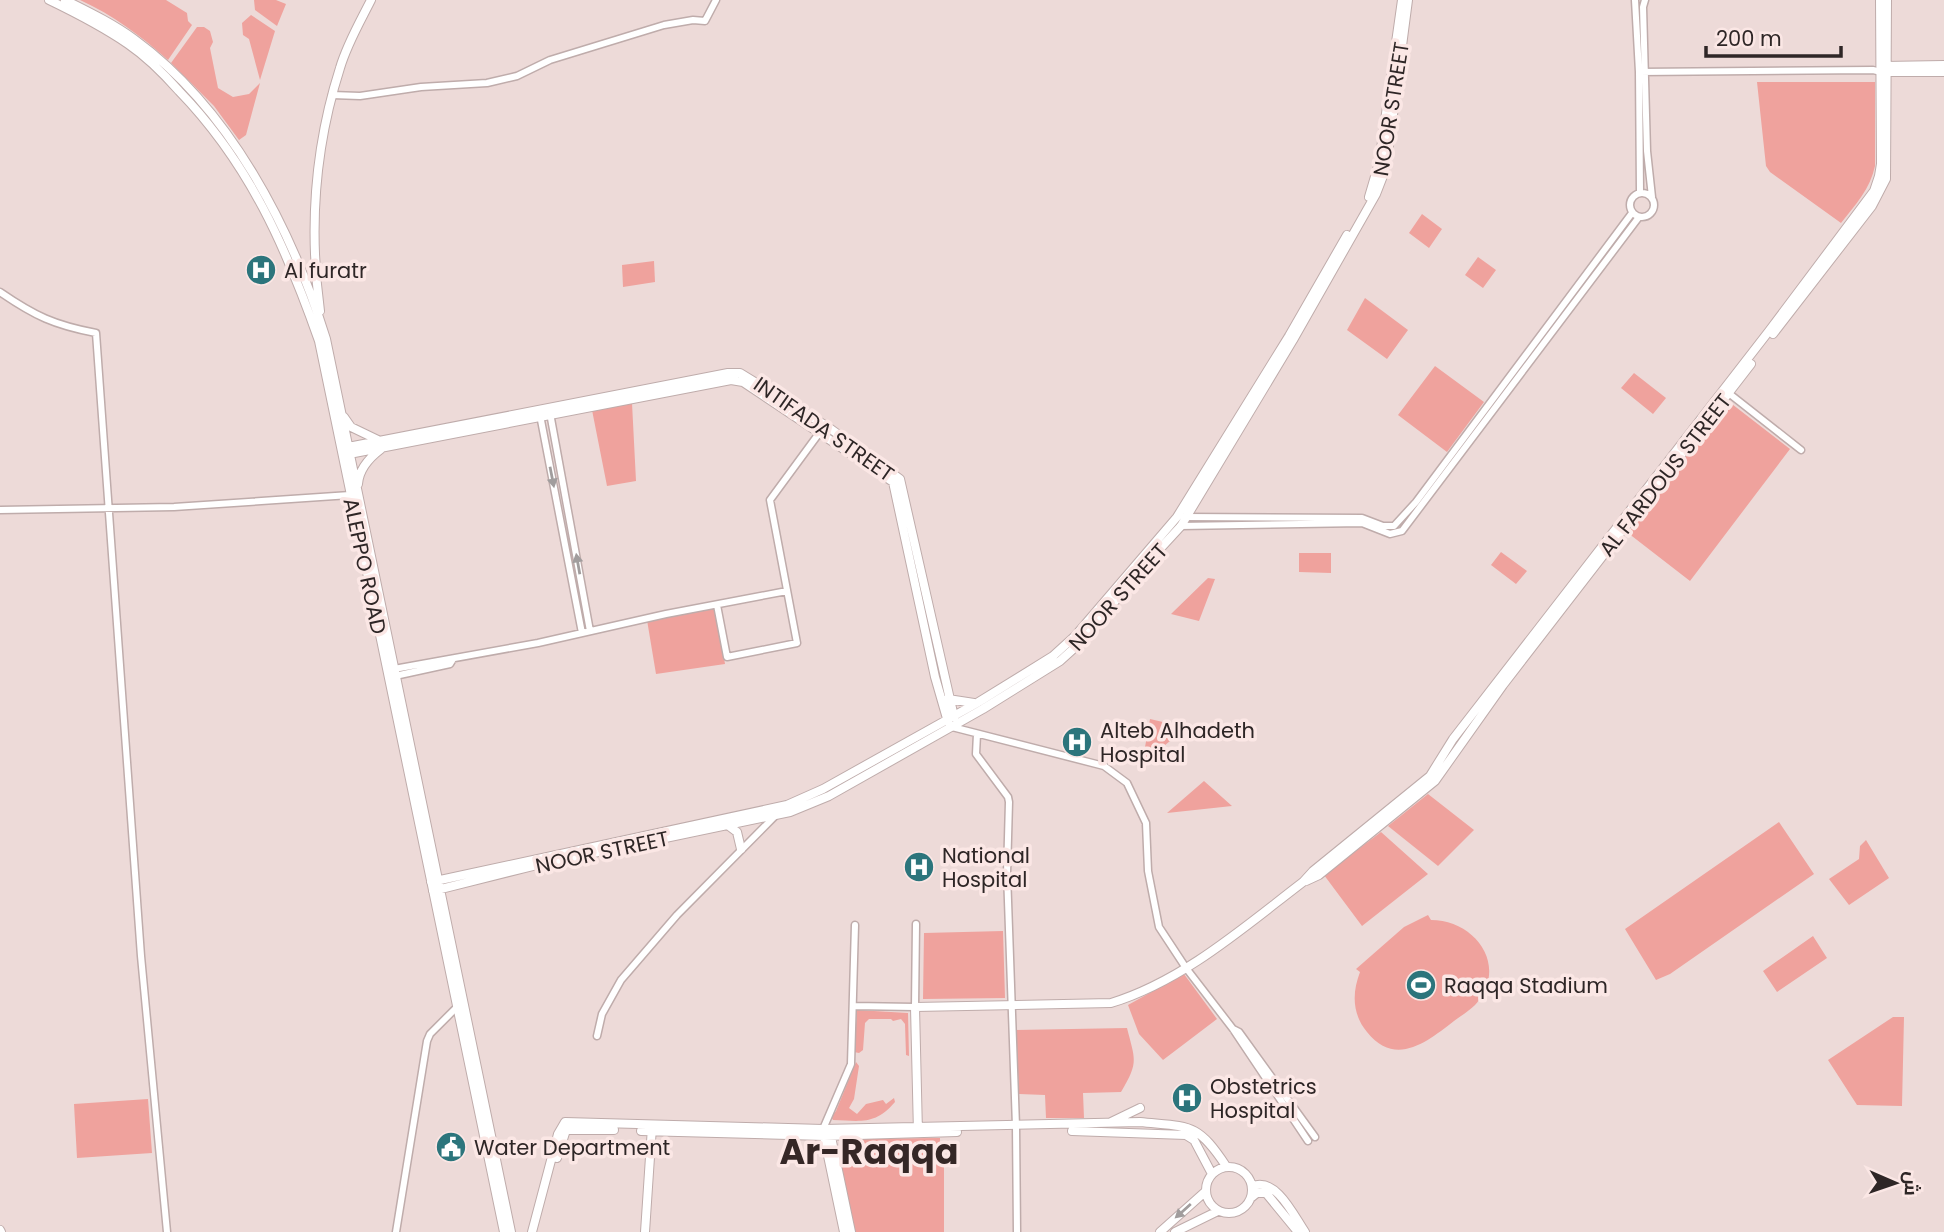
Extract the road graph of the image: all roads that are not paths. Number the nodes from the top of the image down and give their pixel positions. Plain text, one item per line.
1 (48, 0) edge
2 (65, 0) edge
3 (371, 0) edge
4 (716, 0) edge
5 (1402, 0) edge
6 (1408, 0) edge
7 (1635, 0) edge
8 (1645, 0) edge
9 (1880, 0) edge
10 (1887, 0) edge
11 (1944, 65) edge
12 (1882, 69) junction
13 (1642, 72) junction
14 (1944, 72) edge
15 (332, 95) junction
16 (1640, 192) junction
17 (1652, 197) junction
18 (1635, 215) junction
19 (0, 292) edge
20 (322, 328) junction
21 (1727, 391) junction
22 (340, 411) junction
23 (549, 411) junction
24 (539, 413) junction
25 (820, 432) junction
26 (381, 444) junction
27 (1801, 450) dead end
28 (345, 451) junction
29 (354, 494) junction
30 (107, 508) junction
31 (0, 510) edge
32 (1178, 519) junction
33 (1181, 526) junction
34 (787, 591) junction
35 (717, 606) junction
36 (586, 632) junction
37 (394, 672) junction
38 (948, 699) junction
39 (977, 703) junction
40 (953, 723) junction
41 (977, 734) junction
42 (776, 813) junction
43 (729, 826) junction
44 (741, 849) junction
45 (435, 886) junction
46 (916, 924) dead end
47 (855, 925) dead end
48 (1186, 968) junction
49 (1012, 1005) junction
50 (853, 1006) junction
51 (457, 1007) junction
52 (915, 1007) junction
53 (1233, 1028) junction
54 (597, 1036) dead end
55 (1140, 1108) dead end
56 (1105, 1124) junction
57 (652, 1128) junction
58 (1016, 1129) junction
59 (827, 1130) junction
60 (918, 1130) junction
61 (1315, 1137) dead end
62 (1308, 1141) dead end
63 (1226, 1166) junction
64 (1212, 1174) junction
65 (1252, 1186) junction
66 (1206, 1191) junction
67 (1252, 1197) junction
68 (1218, 1211) junction
69 (1287, 1211) junction
70 (167, 1232) edge
71 (396, 1232) edge
72 (503, 1232) edge
73 (512, 1232) edge
74 (535, 1232) edge
75 (645, 1232) edge
76 (844, 1232) edge
77 (851, 1232) edge
78 (1017, 1232) edge
79 (1160, 1232) edge
80 (1175, 1232) edge
81 (1298, 1232) edge
82 (1306, 1232) edge

1 - 28 main road, ALEPPO ROAD
2 - 20 main road, ALEPPO ROAD
3 - 15 main road
4 - 15 street
5 - 32 main road, NOOR STREET
6 - 32 main road, NOOR STREET
7 - 13 street
8 - 13 street
9 - 12 main road, AL FARDOUS STREET
10 - 12 main road, AL FARDOUS STREET
11 - 12 main road
12 - 13 street
12 - 14 main road
12 - 21 main road, AL FARDOUS STREET
13 - 16 street
13 - 17 street
15 - 20 main road
16 - 17 street
16 - 18 street
17 - 18 street
18 - 32 street
18 - 33 street
19 - 30 street
20 - 22 main road, ALEPPO ROAD
21 - 27 street
21 - 48 main road, AL FARDOUS STREET
22 - 26 main road
22 - 28 main road, ALEPPO ROAD
23 - 24 main road, INTIFADA STREET
23 - 25 main road, INTIFADA STREET
36 -> 23 street
23 - 38 main road, INTIFADA STREET
24 - 26 main road, INTIFADA STREET
24 -> 36 street
25 - 34 street
25 - 40 main road, INTIFADA STREET
26 - 28 main road, INTIFADA STREET
26 - 29 main road
28 - 29 main road, ALEPPO ROAD
29 - 30 street
29 - 37 main road, ALEPPO ROAD
29 - 45 main road, ALEPPO ROAD
30 - 31 street
30 - 70 street
32 - 33 main road, NOOR STREET
32 - 39 main road, NOOR STREET
33 - 40 main road, NOOR STREET
34 - 35 street
34 - 35 street
35 - 36 street
36 - 37 street
37 - 45 main road, ALEPPO ROAD
38 - 39 main road
38 - 40 main road, INTIFADA STREET
39 - 40 main road, NOOR STREET
40 - 41 street
40 - 42 main road, NOOR STREET
41 - 48 street
41 - 49 street
42 - 43 main road, NOOR STREET
42 - 44 street
42 - 45 main road, NOOR STREET
43 - 44 main road
43 - 45 main road, NOOR STREET
44 - 54 street
45 - 51 main road, ALEPPO ROAD
45 - 73 main road, ALEPPO ROAD
46 - 52 street
47 - 50 street
48 - 49 main road, AL FARDOUS STREET
48 - 53 street
49 - 52 main road, AL FARDOUS STREET
49 - 58 street
50 - 52 street
50 - 59 street
51 - 71 street
51 - 72 main road, ALEPPO ROAD
52 - 60 main road
53 - 61 street
53 - 62 street
55 - 56 main road
56 - 58 main road
56 - 63 main road
57 - 59 main road
57 - 74 main road
57 - 75 main road
58 - 60 main road
58 - 64 main road
58 - 78 street
59 - 60 main road
59 - 76 main road
59 - 77 main road
63 - 64 main road
63 - 65 main road
64 - 66 main road
65 - 67 main road
65 - 69 main road
66 - 68 main road
66 -> 79 main road
67 - 68 main road
67 - 69 main road
68 - 80 main road
69 - 81 main road
69 - 82 main road

